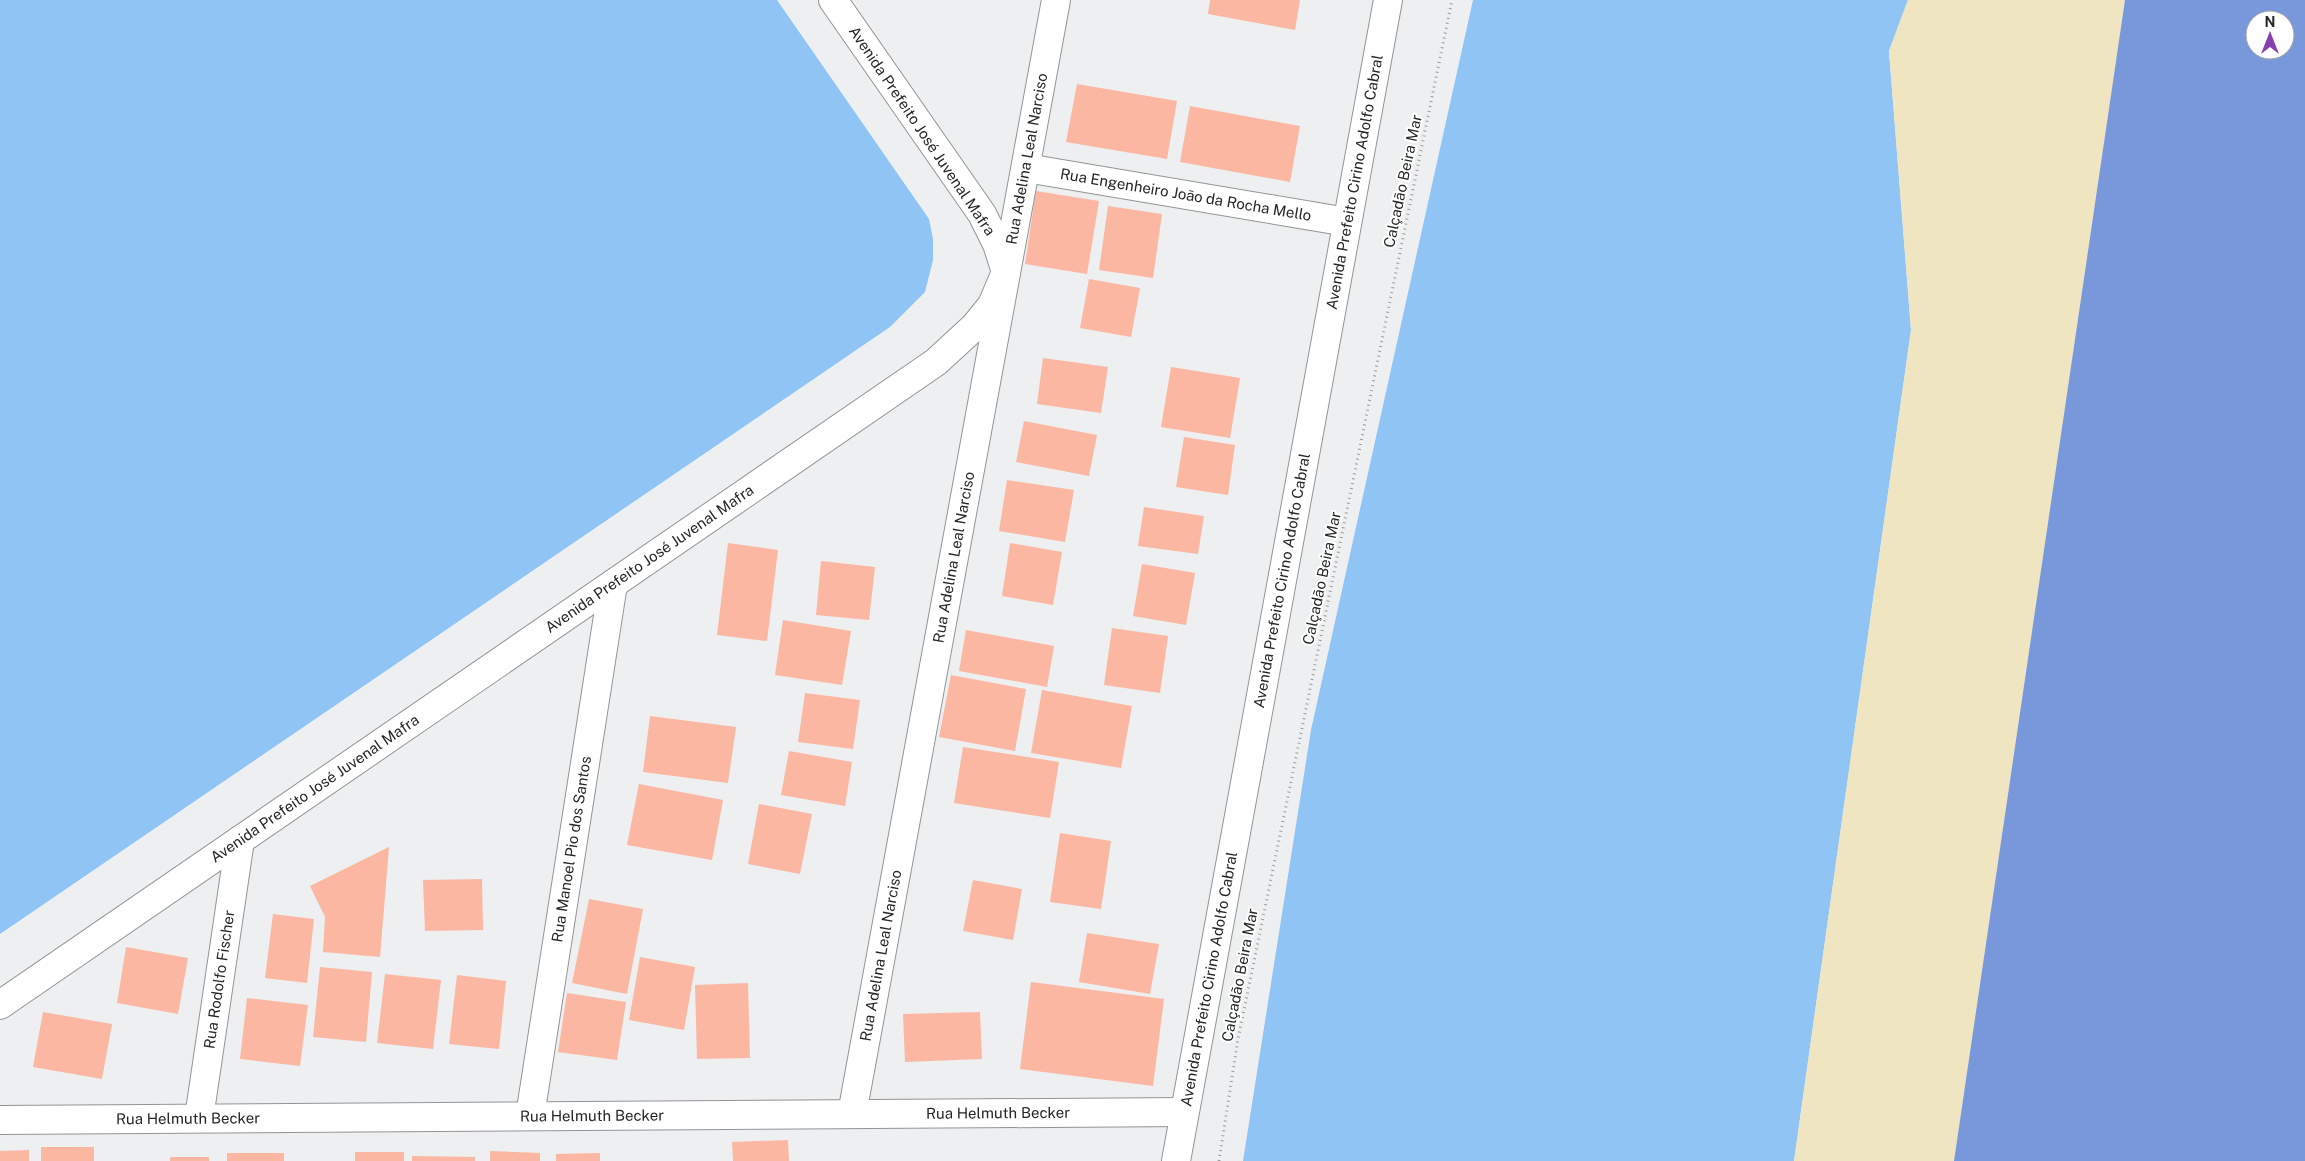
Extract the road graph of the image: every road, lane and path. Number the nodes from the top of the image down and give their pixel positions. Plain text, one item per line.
1 (833, 0) edge
2 (1056, 0) edge
3 (1388, 0) edge
4 (1452, 0) edge
5 (1026, 168) junction
6 (1347, 222) junction
7 (1006, 272) junction
8 (613, 584) junction
9 (240, 840) junction
10 (0, 1005) edge
11 (1184, 1112) junction
12 (852, 1114) junction
13 (530, 1116) junction
14 (199, 1118) junction
15 (0, 1120) edge
16 (1176, 1161) edge
17 (1219, 1161) edge

1 - 7 street, Avenida Prefeito José Juvenal Mafra
2 - 5 street, Rua Adelina Leal Narciso
3 - 6 street, Avenida Prefeito Cirino Adolfo Cabral
4 - 17 path, Calçadão Beira Mar
5 - 6 street, Rua Engenheiro João da Rocha Mello
5 - 7 street, Rua Adelina Leal Narciso
6 - 11 street, Avenida Prefeito Cirino Adolfo Cabral
7 - 8 street, Avenida Prefeito José Juvenal Mafra
7 - 12 street, Rua Adelina Leal Narciso
8 - 9 street, Avenida Prefeito José Juvenal Mafra
8 - 13 street, Rua Manoel Pio dos Santos
9 - 10 street, Avenida Prefeito José Juvenal Mafra
9 - 14 street, Rua Rodolfo Fischer
11 - 12 street, Rua Helmuth Becker
11 - 16 street, Avenida Prefeito Cirino Adolfo Cabral
12 - 13 street, Rua Helmuth Becker
13 - 14 street, Rua Helmuth Becker
14 - 15 street, Rua Helmuth Becker

